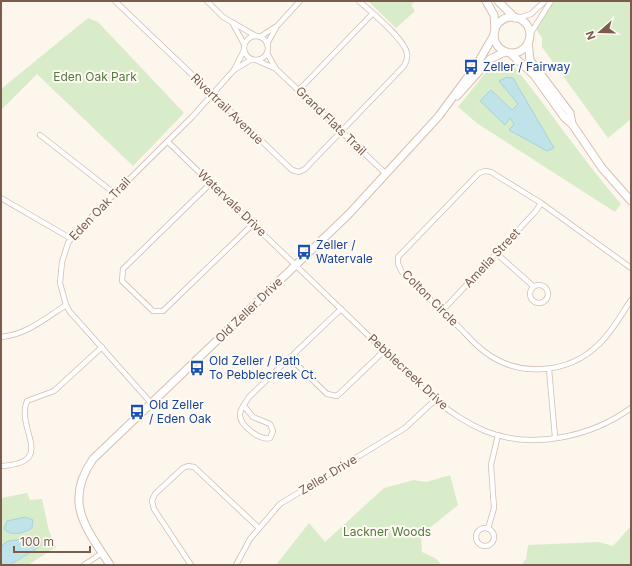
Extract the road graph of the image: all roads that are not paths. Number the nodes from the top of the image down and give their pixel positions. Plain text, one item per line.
1 (116, 1) edge
2 (300, 1) edge
3 (359, 1) edge
4 (486, 1) edge
5 (498, 1) edge
6 (545, 1) edge
7 (551, 1) edge
8 (210, 2) edge
9 (372, 14) junction
10 (516, 18) junction
11 (233, 24) junction
12 (277, 26) junction
13 (494, 33) junction
14 (258, 36) junction
15 (529, 39) junction
16 (244, 44) junction
17 (267, 44) junction
18 (244, 50) junction
19 (508, 52) junction
20 (267, 53) junction
21 (254, 60) junction
22 (276, 69) junction
23 (234, 70) junction
24 (299, 90) junction
25 (212, 95) junction
26 (447, 106) junction
27 (572, 124) junction
28 (342, 131) junction
29 (40, 135) dead end
30 (168, 142) junction
31 (385, 173) junction
32 (211, 184) junction
33 (114, 193) junction
34 (1, 198) edge
35 (631, 201) edge
36 (541, 203) junction
37 (253, 224) junction
38 (70, 238) junction
39 (496, 253) junction
40 (296, 265) junction
41 (631, 268) edge
42 (533, 286) junction
43 (631, 300) edge
44 (66, 305) junction
45 (341, 309) junction
46 (442, 311) junction
47 (1, 337) edge
48 (102, 347) junction
49 (384, 351) junction
50 (290, 358) junction
51 (549, 369) junction
52 (435, 400) junction
53 (152, 404) junction
54 (244, 406) junction
55 (631, 408) edge
56 (498, 435) junction
57 (556, 437) junction
58 (1, 466) edge
59 (259, 528) junction
60 (488, 529) dead end
61 (102, 553) junction
62 (84, 565) edge
63 (110, 565) edge
64 (192, 565) edge
65 (236, 565) edge

1 - 25 street, Rivertrail Avenue
2 - 12 street
3 - 9 street
4 - 13 street
5 - 10 street
6 - 10 street
7 - 15 street
8 - 11 street
9 - 24 street
9 - 28 street
10 - 13 street
10 - 15 street
11 - 14 street
11 - 16 street
12 - 14 street
12 - 17 street
13 - 19 street
13 - 26 street, Old Zeller Drive
14 - 16 street
14 - 17 street
15 - 19 street
15 - 27 street
16 - 18 street
17 - 20 street
18 - 21 street
18 - 23 street, Eden Oak Trail
19 - 26 street, Old Zeller Drive
19 - 27 street
20 - 21 street
20 - 22 street, Grand Flats Trail
21 - 22 street, Grand Flats Trail
21 - 23 street, Eden Oak Trail
22 - 24 street, Grand Flats Trail
23 - 25 street, Eden Oak Trail
24 - 28 street, Grand Flats Trail
25 - 28 street, Rivertrail Avenue
25 - 30 street, Eden Oak Trail
26 - 31 street, Old Zeller Drive
27 - 35 street
28 - 31 street, Grand Flats Trail
29 - 33 street
30 - 32 street, Watervale Drive
30 - 33 street, Eden Oak Trail
31 - 40 street, Old Zeller Drive
32 - 37 street, Watervale Drive
32 - 37 street
33 - 38 street, Eden Oak Trail
34 - 38 street
36 - 39 street, Amelia Street
36 - 41 street, Colton Circle
36 - 46 street, Colton Circle
37 - 40 street, Watervale Drive
38 - 44 street, Eden Oak Trail
39 - 42 street
39 - 46 street, Amelia Street
40 - 45 street, Pebblecreek Drive
40 - 53 street, Old Zeller Drive
42 - 42 street
43 - 51 street, Colton Circle
44 - 47 street
44 - 48 street, Eden Oak Trail
45 - 49 street, Pebblecreek Drive
45 - 50 street
46 - 51 street, Colton Circle
48 - 53 street, Eden Oak Trail
48 - 58 street
49 - 50 street
49 - 52 street, Pebblecreek Drive
50 - 54 street
51 - 57 street
52 - 56 street, Pebblecreek Drive
52 - 59 street, Zeller Drive
53 - 61 street, Old Zeller Drive
54 - 54 street
55 - 57 street, Pebblecreek Drive
56 - 57 street, Pebblecreek Drive
56 - 60 street
59 - 64 street
59 - 65 street, Zeller Drive
61 - 62 street
61 - 63 street, Old Zeller Drive

